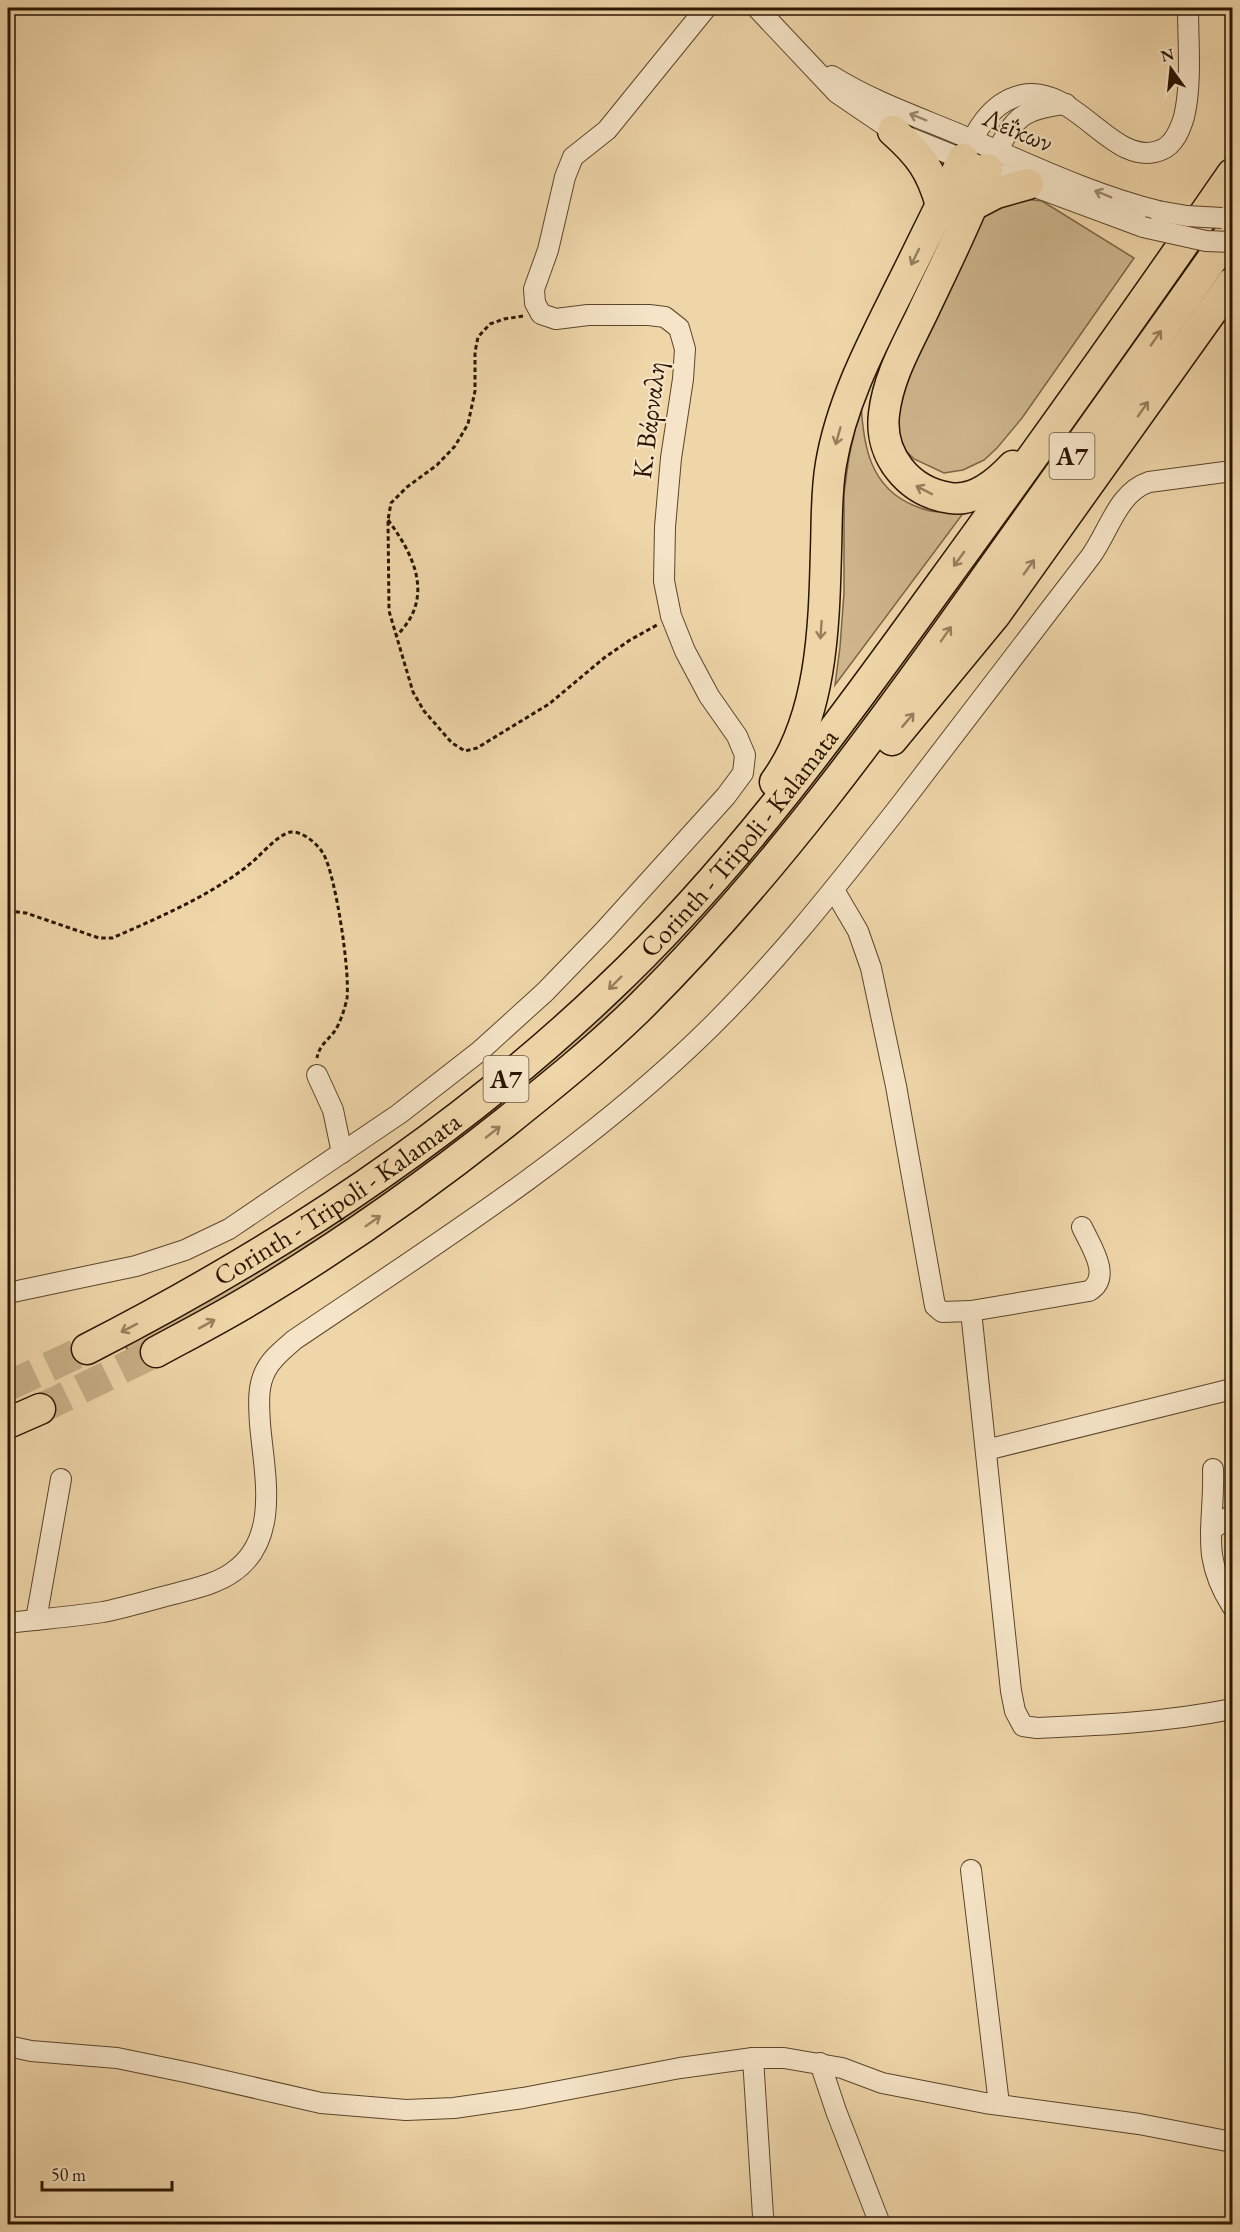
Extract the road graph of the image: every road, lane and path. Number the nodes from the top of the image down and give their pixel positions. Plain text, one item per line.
1 (706, 8) edge
2 (757, 8) edge
3 (1188, 8) edge
4 (806, 58) junction
5 (1067, 104) junction
6 (893, 131) junction
7 (979, 155) junction
8 (1233, 174) edge
9 (1028, 184) junction
10 (941, 205) junction
11 (973, 205) junction
12 (1230, 227) edge
13 (1233, 283) edge
14 (541, 314) junction
15 (1092, 376) junction
16 (1233, 471) edge
17 (388, 520) junction
18 (671, 616) junction
19 (396, 636) junction
20 (834, 890) junction
21 (8, 911) edge
22 (657, 941) junction
23 (683, 963) junction
24 (317, 1075) joint
25 (342, 1153) junction
26 (1082, 1227) dead end
27 (8, 1293) edge
28 (971, 1311) junction
29 (87, 1349) tunnel mouth
30 (156, 1352) tunnel mouth
31 (1233, 1389) edge
32 (40, 1408) tunnel mouth
33 (8, 1423) edge
34 (986, 1450) junction
35 (1213, 1468) dead end
36 (62, 1479) dead end
37 (1233, 1515) edge
38 (1211, 1530) junction
39 (1233, 1606) edge
40 (36, 1620) junction
41 (8, 1623) edge
42 (1233, 1709) edge
43 (971, 1870) dead end
44 (8, 2046) edge
45 (753, 2058) junction
46 (820, 2063) junction
47 (999, 2104) junction
48 (1233, 2142) edge
49 (765, 2224) edge
50 (880, 2224) edge

1 - 14 street
2 - 4 street, Λεΐκων
3 - 5 street
4 - 6 street, Λεΐκων
7 -> 4 street, Λεΐκων
5 - 7 street
5 - 7 street
6 - 7 street, Λεΐκων
6 - 10 highway
7 - 9 street, Λεΐκων
7 - 10 highway
7 - 11 highway
12 -> 7 street, Λεΐκων, bridge
8 - 15 highway, Corinth - Tripoli - Kalamata / Α7
9 - 11 highway
9 - 12 street, Λεΐκων, bridge
10 -> 22 highway
15 -> 11 highway
23 -> 12 highway, Corinth - Tripoli - Kalamata / Α7
23 -> 13 highway
14 - 17 path
14 - 18 street, Κ. Βάρναλη
15 -> 22 highway, Corinth - Tripoli - Kalamata / Α7
16 - 20 street
17 - 19 path
17 - 19 path
18 - 19 path
18 - 25 street, Κ. Βάρναλη
20 - 28 street
20 - 40 street
21 - 24 path
22 -> 29 highway, Corinth - Tripoli - Kalamata / Α7
30 -> 23 highway, Corinth - Tripoli - Kalamata / Α7
24 - 25 street
25 - 27 street
26 - 28 street
28 - 34 street
31 - 34 street
32 - 33 highway
34 - 42 street
35 - 38 street
36 - 40 street
37 - 38 street
38 - 39 street
40 - 41 street
43 - 47 street
44 - 45 street
45 - 46 street
45 - 49 street
46 - 47 street
46 - 50 street
47 - 48 street

